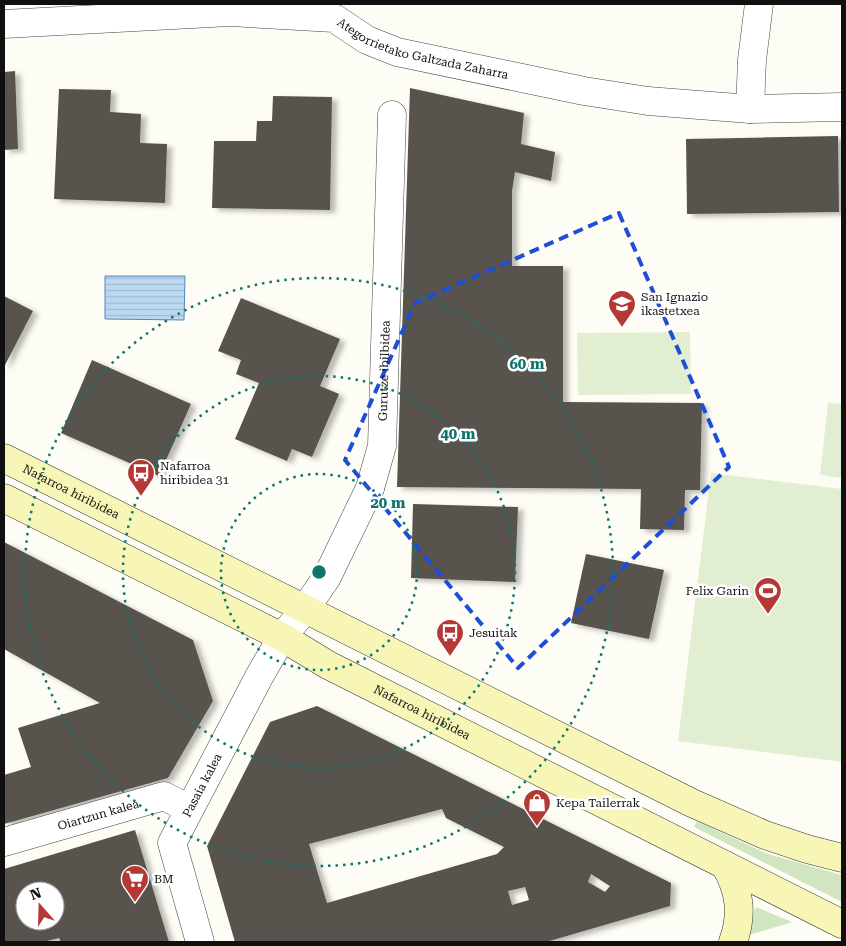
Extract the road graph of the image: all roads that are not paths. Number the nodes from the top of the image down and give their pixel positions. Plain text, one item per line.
1 (758, 4) edge
2 (337, 11) edge
3 (4, 24) edge
4 (842, 107) edge
5 (750, 109) junction
6 (392, 115) dead end
7 (4, 458) edge
8 (4, 498) edge
9 (305, 609) junction
10 (282, 637) junction
11 (189, 809) junction
12 (4, 842) edge
13 (842, 858) edge
14 (725, 865) junction
15 (842, 924) edge
16 (200, 942) edge
17 (733, 942) edge

1 - 5 street
2 - 3 street, Ategorrietako Galtzada Zaharra
2 - 5 street, Ategorrietako Galtzada Zaharra
4 - 5 street, Ategorrietako Galtzada Zaharra
6 - 9 street, Gurutze ibilbidea
7 - 9 main road, Nafarroa hiribidea
8 - 10 main road, Nafarroa hiribidea
9 - 10 street, Pasaia kalea
9 - 13 main road, Nafarroa hiribidea
10 - 11 street, Pasaia kalea
10 - 14 main road, Nafarroa hiribidea
11 - 12 street, Oiartzun kalea
11 - 16 street, Pasaia kalea
14 - 15 main road, Nafarroa hiribidea
14 - 17 main road

